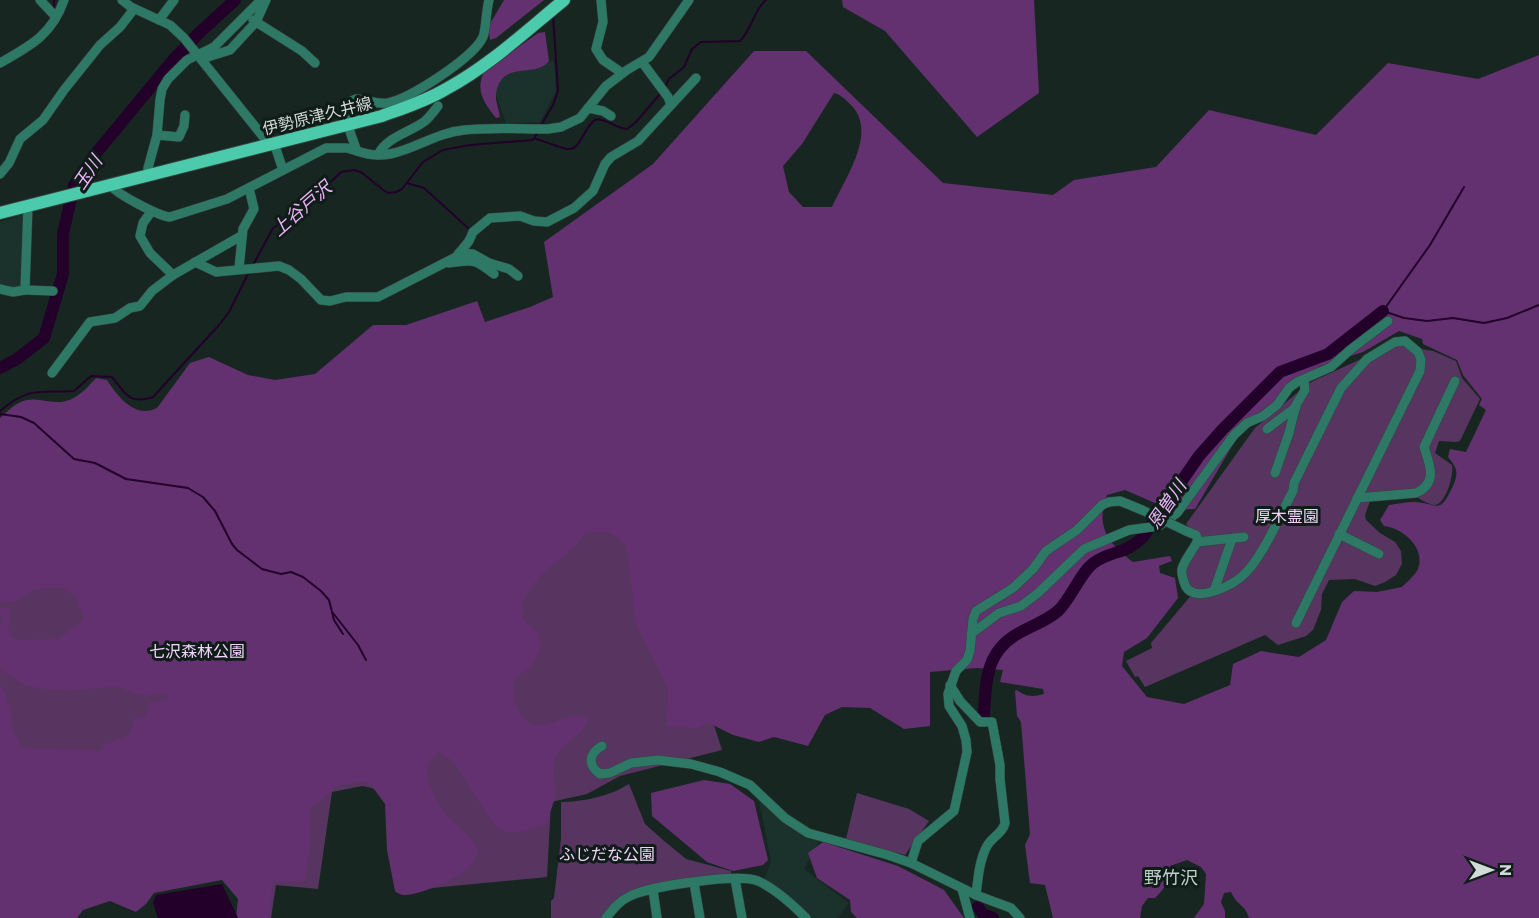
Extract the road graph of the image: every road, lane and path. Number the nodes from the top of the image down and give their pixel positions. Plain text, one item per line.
1 (39, 0) edge
2 (64, 0) edge
3 (122, 0) edge
4 (174, 0) edge
5 (261, 0) edge
6 (266, 0) edge
7 (489, 0) edge
8 (564, 0) edge
9 (601, 0) edge
10 (689, 0) edge
11 (134, 9) junction
12 (246, 16) junction
13 (56, 17) junction
14 (159, 20) junction
15 (256, 22) junction
16 (196, 55) junction
17 (642, 62) junction
18 (0, 63) edge
19 (315, 63) dead end
20 (622, 73) junction
21 (696, 78) dead end
22 (671, 105) junction
23 (438, 106) dead end
24 (588, 108) junction
25 (185, 115) dead end
26 (611, 116) dead end
27 (348, 124) junction
28 (157, 135) junction
29 (271, 144) junction
30 (357, 151) junction
31 (378, 155) junction
32 (283, 170) junction
33 (0, 174) edge
34 (149, 175) junction
35 (110, 185) junction
36 (249, 189) junction
37 (28, 206) junction
38 (151, 212) junction
39 (0, 213) edge
40 (241, 236) junction
41 (459, 253) junction
42 (195, 262) junction
43 (446, 263) junction
44 (242, 268) junction
45 (494, 274) dead end
46 (173, 275) junction
47 (518, 276) dead end
48 (0, 289) edge
49 (25, 290) junction
50 (53, 291) dead end
51 (1388, 321) dead end
52 (56, 371) dead end
53 (1304, 381) junction
54 (1455, 381) dead end
55 (1296, 406) junction
56 (1267, 429) dead end
57 (1275, 473) dead end
58 (1365, 482) junction
59 (1375, 497) junction
60 (1357, 498) junction
61 (1339, 534) junction
62 (1244, 537) dead end
63 (1232, 538) junction
64 (1197, 542) junction
65 (1379, 554) dead end
66 (1214, 591) junction
67 (1296, 623) dead end
68 (971, 634) junction
69 (950, 685) junction
70 (602, 746) dead end
71 (911, 863) junction
72 (735, 879) junction
73 (694, 883) junction
74 (962, 888) junction
75 (653, 890) junction
76 (976, 895) junction
77 (800, 916) edge
78 (606, 918) edge
79 (657, 918) edge
80 (700, 918) edge
81 (742, 918) edge
82 (970, 918) edge
83 (1020, 918) edge

1 - 13 street
2 - 13 street
3 - 11 street
4 - 14 street
5 - 12 street
6 - 15 street
7 - 27 street
8 - 27 main road, 伊勢原津久井線
9 - 20 street
10 - 17 street
11 - 14 street
11 - 33 street
12 - 15 street
12 - 16 street
13 - 18 street
14 - 16 street
15 - 16 street
15 - 19 street
16 - 28 street
16 - 29 street
17 - 20 street
17 - 22 street
20 - 24 street
21 - 22 street
22 - 41 street
23 - 31 street
24 - 26 street
24 - 31 street
25 - 28 street
27 - 29 main road, 伊勢原津久井線
27 - 30 street
28 - 34 street
29 - 32 street
29 - 34 main road, 伊勢原津久井線
30 - 31 street
30 - 32 street
32 - 36 street
34 - 35 main road, 伊勢原津久井線
35 - 37 main road, 伊勢原津久井線
35 - 38 street
36 - 38 street
36 - 40 street
37 - 39 main road
37 - 49 street
38 - 46 street
40 - 42 street
40 - 44 street
41 - 43 street
41 - 47 street
42 - 44 street
42 - 46 street
43 - 44 street
43 - 45 street
46 - 52 street
48 - 49 street
49 - 50 street
51 - 53 street
53 - 55 street
53 - 68 street
54 - 59 street
55 - 56 street
55 - 57 street
58 - 59 street
58 - 60 street
58 - 66 street
59 - 60 street
60 - 61 street
61 - 65 street
61 - 67 street
62 - 63 street
63 - 64 street
63 - 66 street
64 - 66 street
64 - 68 street, bridge
68 - 69 street
69 - 71 street
69 - 76 street
70 - 71 street
71 - 74 street
72 - 73 street
72 - 77 street
72 - 81 street
73 - 75 street
73 - 80 street
74 - 76 street
74 - 82 street
75 - 78 street
75 - 79 street
76 - 83 street

